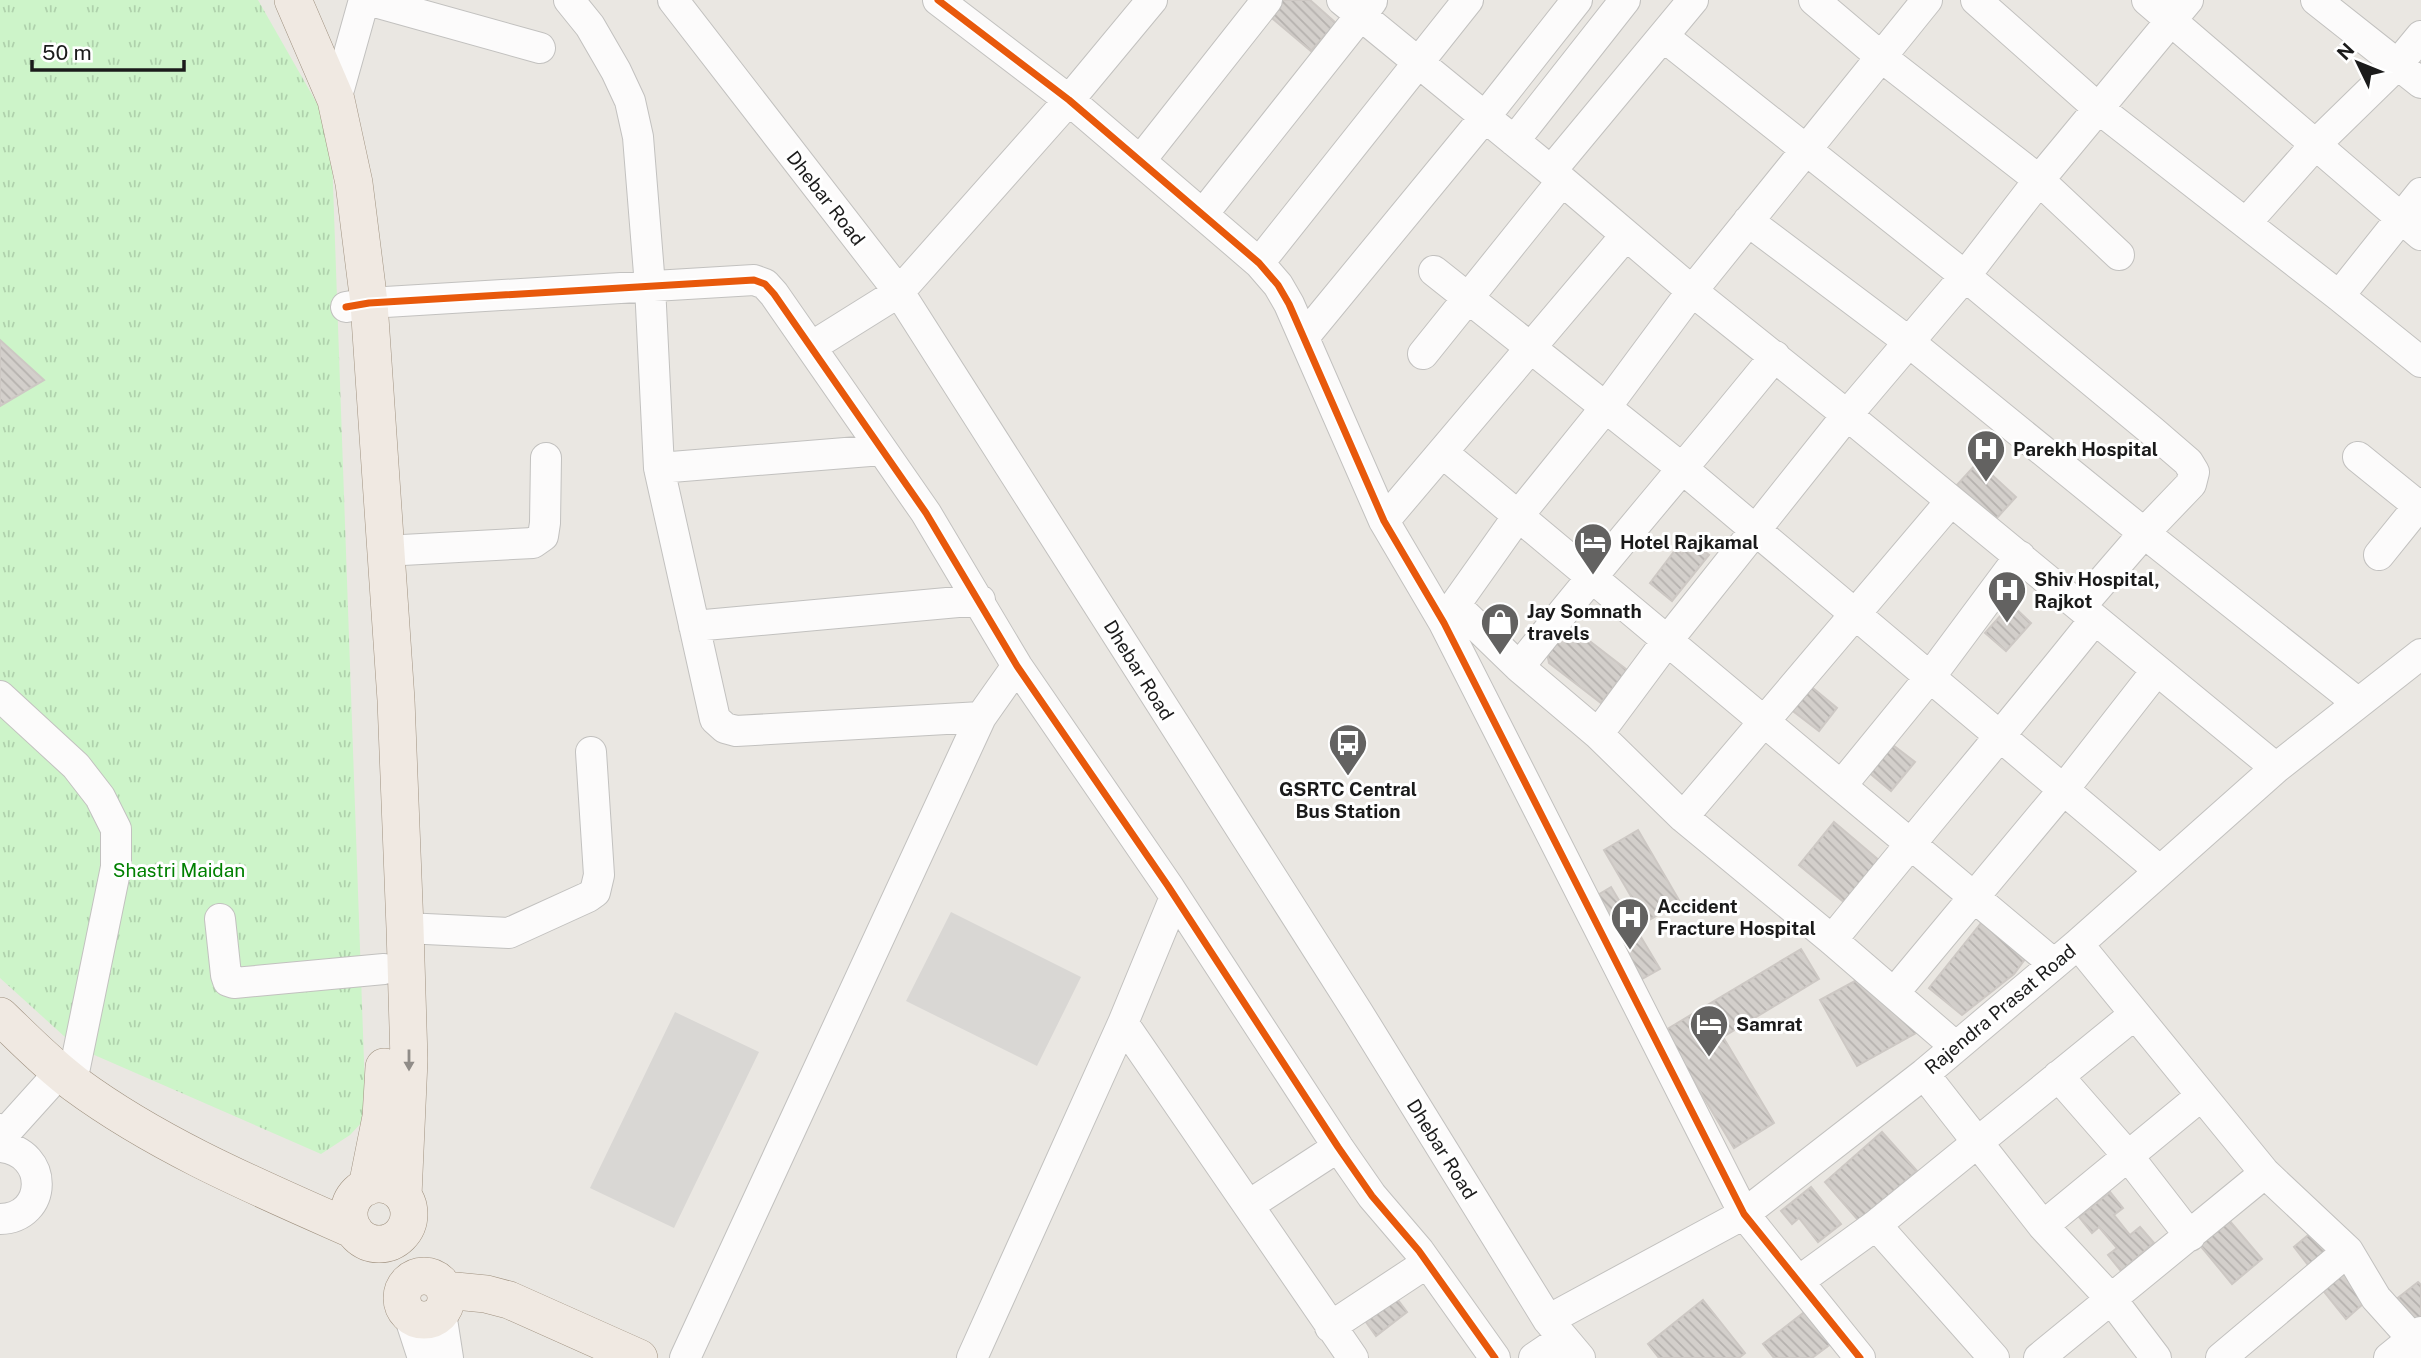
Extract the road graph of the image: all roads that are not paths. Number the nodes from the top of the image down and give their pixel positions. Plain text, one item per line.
1 (344, 0) edge
2 (366, 0) edge
3 (569, 0) edge
4 (673, 0) edge
5 (938, 0) edge
6 (1152, 0) edge
7 (1267, 0) edge
8 (1468, 0) edge
9 (1577, 0) edge
10 (1625, 0) edge
11 (1693, 0) edge
12 (1814, 0) edge
13 (1927, 0) edge
14 (1976, 0) edge
15 (2147, 0) edge
16 (288, 2) edge
17 (2321, 2) edge
18 (1358, 5) edge
19 (2180, 10) edge
20 (2421, 36) edge
21 (1664, 37) junction
22 (540, 48) dead end
23 (349, 52) junction
24 (1880, 56) junction
25 (1418, 62) junction
26 (2397, 65) junction
27 (2421, 83) edge
28 (336, 100) junction
29 (1069, 100) junction
30 (2099, 109) junction
31 (1484, 118) junction
32 (1514, 141) junction
33 (2315, 145) junction
34 (1806, 148) junction
35 (1140, 160) junction
36 (1557, 176) junction
37 (2039, 180) junction
38 (2421, 193) edge
39 (1203, 214) junction
40 (1748, 221) junction
41 (2246, 223) junction
42 (2411, 226) edge
43 (1626, 235) junction
44 (2119, 255) dead end
45 (1259, 262) junction
46 (1434, 271) dead end
47 (1965, 276) junction
48 (650, 286) junction
49 (1692, 291) junction
50 (899, 292) junction
51 (2339, 296) junction
52 (1468, 298) junction
53 (358, 305) junction
54 (1304, 337) junction
55 (1909, 342) junction
56 (811, 347) junction
57 (1531, 349) junction
58 (1423, 354) dead end
59 (1775, 356) junction
60 (2421, 362) edge
61 (1606, 407) junction
62 (1847, 415) junction
63 (882, 450) junction
64 (1443, 453) junction
65 (2358, 457) dead end
66 (546, 458) dead end
67 (659, 468) junction
68 (1683, 469) junction
69 (1951, 501) junction
70 (2420, 505) edge
71 (1518, 516) junction
72 (1384, 522) junction
73 (1757, 531) junction
74 (2144, 533) junction
75 (384, 551) junction
76 (2379, 555) dead end
77 (2020, 556) junction
78 (1592, 575) junction
79 (980, 600) junction
80 (2088, 612) junction
81 (1450, 614) junction
82 (1856, 614) junction
83 (694, 626) junction
84 (1667, 642) junction
85 (2421, 654) edge
86 (1017, 666) junction
87 (1519, 667) junction
88 (2157, 670) junction
89 (1930, 677) junction
90 (0, 696) edge
91 (2358, 703) junction
92 (981, 717) junction
93 (1764, 722) junction
94 (1598, 734) junction
95 (2001, 737) junction
96 (591, 752) dead end
97 (2276, 768) junction
98 (1841, 786) junction
99 (2064, 789) junction
100 (1683, 817) junction
101 (1910, 843) junction
102 (2160, 871) junction
103 (1175, 897) junction
104 (1975, 897) junction
105 (220, 919) dead end
106 (405, 928) junction
107 (1832, 940) junction
108 (2077, 944) junction
109 (2054, 964) junction
110 (384, 969) junction
111 (1894, 993) junction
112 (2135, 1014) junction
113 (0, 1016) edge
114 (1123, 1023) junction
115 (1956, 1047) junction
116 (1924, 1074) junction
117 (2058, 1076) junction
118 (66, 1077) junction
119 (2201, 1096) junction
120 (1, 1139) edge
121 (1976, 1143) junction
122 (1338, 1147) junction
123 (2127, 1156) junction
124 (2265, 1173) junction
125 (363, 1190) junction
126 (264, 1191) junction
127 (1249, 1205) junction
128 (1744, 1213) junction
129 (0, 1219) edge
130 (385, 1224) junction
131 (1875, 1225) junction
132 (2043, 1226) junction
133 (2190, 1236) junction
134 (2348, 1251) junction
135 (1427, 1263) junction
136 (1798, 1281) junction
137 (429, 1297) junction
138 (2112, 1300) junction
139 (1330, 1327) junction
140 (1563, 1339) edge
141 (2418, 1340) edge
142 (424, 1358) edge
143 (448, 1358) edge
144 (595, 1358) edge
145 (639, 1358) edge
146 (685, 1358) edge
147 (972, 1358) edge
148 (1353, 1358) edge
149 (1494, 1358) edge
150 (1534, 1358) edge
151 (1860, 1358) edge
152 (1994, 1358) edge
153 (2039, 1358) edge
154 (2156, 1358) edge
155 (2221, 1358) edge
156 (2389, 1358) edge

1 - 23 street
2 - 22 street
2 - 23 street
3 - 48 street
4 - 50 street, Dhebar Road
5 - 29 street
6 - 29 street
7 - 35 street
8 - 25 street
9 - 31 street
10 - 32 street
11 - 21 street
12 - 24 street
13 - 24 street
14 - 30 street
15 - 19 street
16 - 28 main road
16 - 53 main road
17 - 26 street
18 - 25 street
18 - 39 street
19 - 30 street
19 - 33 street
20 - 26 street
21 - 34 street
21 - 36 street
23 - 28 street
24 - 34 street
24 - 37 street
25 - 31 street
25 - 45 street
26 - 27 street
26 - 33 street
28 - 53 main road
29 - 35 street
29 - 50 street
30 - 37 street
30 - 41 street
31 - 32 street
31 - 54 street
32 - 36 street
33 - 41 street
33 - 42 street
34 - 40 street
34 - 47 street
35 - 39 street
36 - 43 street
36 - 52 street
37 - 44 street
37 - 47 street
38 - 42 street
39 - 45 street
40 - 49 street
40 - 55 street
41 - 51 street
42 - 51 street
43 - 49 street
43 - 57 street
45 - 54 street
46 - 52 street
47 - 55 street
47 - 74 street
48 - 53 street
48 - 56 street
48 - 67 street
49 - 59 street
49 - 61 street
50 - 56 street
50 - 140 street, Dhebar Road
51 - 60 street
52 - 57 street
52 - 58 street
53 - 75 main road
53 - 110 main road
54 - 72 street
55 - 62 street
55 - 74 street
56 - 63 street
57 - 61 street
57 - 64 street
59 - 62 street
59 - 68 street
61 - 68 street
61 - 71 street
62 - 69 street
62 - 73 street
63 - 67 street
63 - 79 street
64 - 71 street
64 - 72 street
65 - 70 street
66 - 75 street
67 - 83 street
68 - 73 street
68 - 78 street
69 - 77 street
69 - 82 street
70 - 76 street
71 - 78 street
71 - 81 street
72 - 81 street
73 - 82 street
73 - 84 street
74 - 80 street
74 - 91 street
75 - 106 main road
77 - 80 street
77 - 89 street
78 - 84 street
78 - 87 street
79 - 83 street
79 - 86 street
80 - 88 street
80 - 95 street
81 - 87 street
81 - 128 street
82 - 89 street
82 - 93 street
83 - 92 street
84 - 93 street
84 - 94 street
85 - 91 street, Rajendra Prasat Road
86 - 92 street
86 - 103 street
87 - 94 street
88 - 97 street
88 - 99 street
89 - 95 street
89 - 98 street
90 - 118 street
91 - 97 street, Rajendra Prasat Road
92 - 146 street
93 - 98 street
93 - 100 street
94 - 100 street
95 - 99 street
95 - 101 street
96 - 106 street
97 - 102 street, Rajendra Prasat Road
98 - 101 street
99 - 102 street
99 - 104 street
100 - 107 street
101 - 104 street
101 - 107 street
102 - 108 street, Rajendra Prasat Road
103 - 114 street
103 - 122 street
104 - 109 street
104 - 111 street
105 - 110 street
106 -> 130 main road
107 - 111 street
108 - 109 street, Rajendra Prasat Road
108 - 112 street
109 - 115 street, Rajendra Prasat Road
110 - 125 main road
111 - 115 street
112 - 117 street
112 - 119 street
113 - 118 main road
114 - 127 street
114 - 147 street
115 - 116 street, Rajendra Prasat Road
116 - 121 street
116 - 128 street, Rajendra Prasat Road
117 - 121 street
117 - 123 street
118 - 120 street
118 - 126 main road
119 - 123 street
119 - 124 street
120 - 129 street
121 - 131 street
121 - 132 street
122 - 127 street
122 - 135 street
123 - 132 street
123 - 133 street
124 - 133 street
124 - 134 street
125 - 126 main road
125 - 130 main road
126 - 130 main road
127 - 139 street
128 - 136 street
128 - 140 street, Rajendra Prasat Road
130 - 137 main road
131 - 136 street
131 - 152 street
132 - 138 street
133 - 138 street
134 - 141 street
134 - 155 street
135 - 139 street
135 - 149 street
136 - 151 street
137 - 142 street
137 - 143 street
137 - 144 main road
137 - 145 main road
138 - 153 street
138 - 154 street
139 - 148 street
140 - 150 street, Rajendra Prasat Road
141 - 156 street

